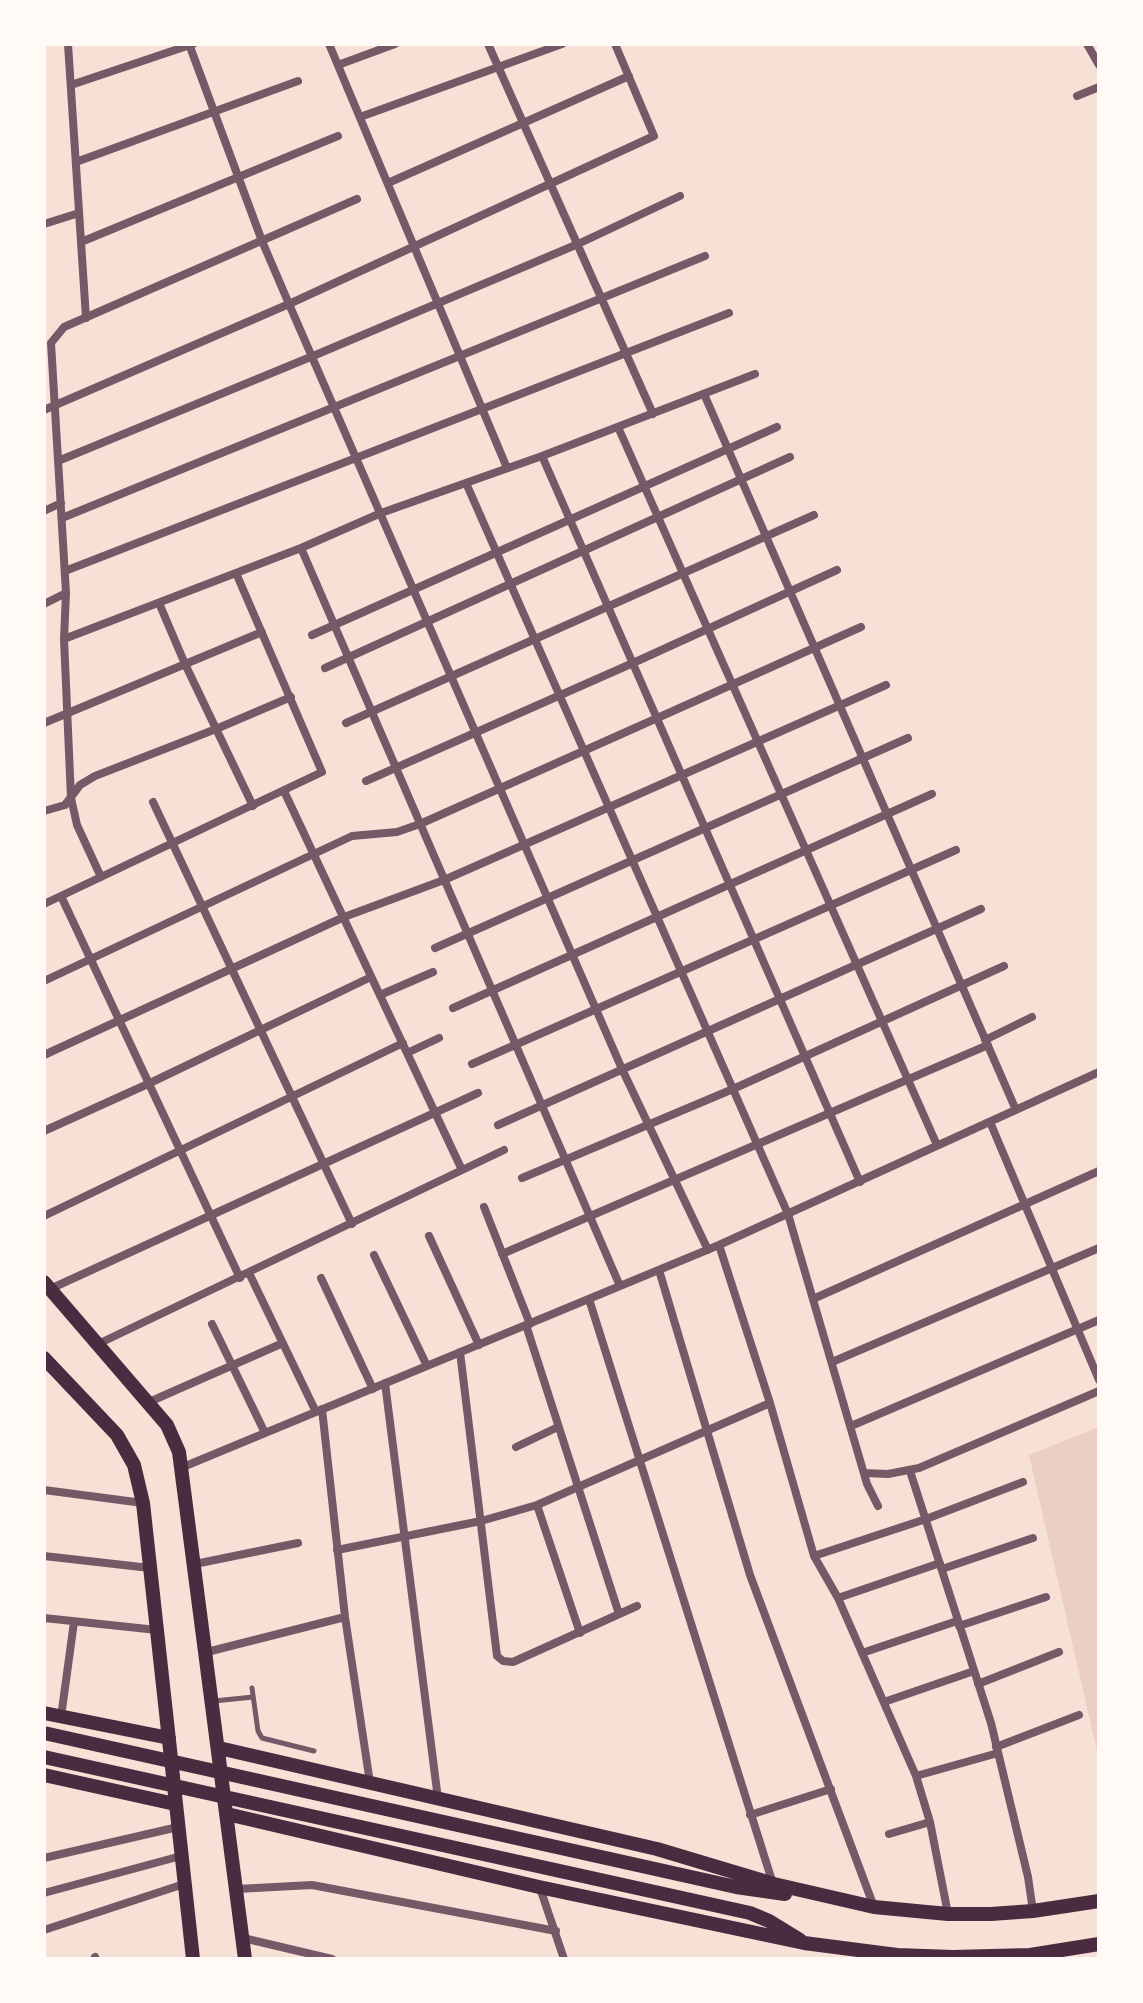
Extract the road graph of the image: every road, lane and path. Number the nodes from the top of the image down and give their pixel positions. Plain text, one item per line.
1 (68, 44) edge
2 (191, 44) edge
3 (329, 44) edge
4 (395, 44) edge
5 (488, 44) edge
6 (562, 44) edge
7 (615, 44) edge
8 (1087, 44) edge
9 (338, 65) junction
10 (1099, 65) edge
11 (498, 67) junction
12 (629, 76) junction
13 (298, 81) dead end
14 (71, 85) junction
15 (1099, 87) edge
16 (1077, 96) dead end
17 (214, 110) junction
18 (360, 117) junction
19 (522, 123) junction
20 (338, 136) dead end
21 (76, 162) junction
22 (239, 177) junction
23 (388, 183) junction
24 (550, 185) junction
25 (680, 196) dead end
26 (357, 199) dead end
27 (79, 213) junction
28 (44, 224) edge
29 (262, 241) junction
30 (81, 242) junction
31 (578, 244) junction
32 (415, 246) junction
33 (705, 256) dead end
34 (602, 298) junction
35 (439, 303) junction
36 (289, 304) junction
37 (729, 313) dead end
38 (86, 318) junction
39 (626, 353) junction
40 (461, 355) junction
41 (313, 356) junction
42 (755, 374) dead end
43 (704, 394) junction
44 (55, 405) junction
45 (334, 406) junction
46 (482, 408) junction
47 (44, 410) edge
48 (653, 414) junction
49 (618, 427) junction
50 (777, 427) dead end
51 (728, 449) junction
52 (542, 456) junction
53 (790, 457) dead end
54 (358, 458) junction
55 (58, 461) junction
56 (507, 468) junction
57 (741, 479) junction
58 (466, 483) junction
59 (645, 486) junction
60 (61, 503) junction
61 (44, 511) edge
62 (381, 513) junction
63 (814, 515) dead end
64 (658, 516) junction
65 (62, 518) junction
66 (570, 519) junction
67 (766, 537) junction
68 (301, 548) junction
69 (583, 550) junction
70 (496, 552) junction
71 (837, 570) dead end
72 (65, 571) junction
73 (236, 573) junction
74 (683, 573) junction
75 (510, 584) junction
76 (413, 590) junction
77 (789, 591) junction
78 (66, 593) junction
79 (159, 603) junction
80 (44, 604) edge
81 (608, 607) junction
82 (427, 622) junction
83 (334, 625) junction
84 (861, 627) dead end
85 (708, 629) junction
86 (262, 632) junction
87 (312, 635) dead end
88 (64, 639) junction
89 (535, 639) junction
90 (814, 648) junction
91 (348, 658) junction
92 (633, 663) junction
93 (185, 664) junction
94 (325, 668) dead end
95 (452, 676) junction
96 (733, 684) junction
97 (886, 685) dead end
98 (559, 696) junction
99 (291, 697) junction
100 (839, 704) junction
101 (372, 712) junction
102 (67, 714) junction
103 (657, 719) junction
104 (44, 723) edge
105 (346, 723) dead end
106 (216, 729) junction
107 (476, 732) junction
108 (908, 738) dead end
109 (758, 741) junction
110 (584, 751) junction
111 (863, 759) junction
112 (396, 767) junction
113 (681, 774) junction
114 (366, 781) dead end
115 (501, 788) junction
116 (284, 791) junction
117 (782, 794) junction
118 (932, 794) dead end
119 (71, 798) junction
120 (153, 802) dead end
121 (253, 806) junction
122 (609, 809) junction
123 (44, 811) edge
124 (887, 814) junction
125 (420, 824) junction
126 (705, 829) junction
127 (173, 844) junction
128 (524, 846) junction
129 (806, 850) junction
130 (956, 850) dead end
131 (314, 854) junction
132 (632, 861) junction
133 (911, 870) junction
134 (101, 877) junction
135 (444, 880) junction
136 (729, 885) junction
137 (61, 896) junction
138 (547, 898) junction
139 (44, 904) edge
140 (831, 905) junction
141 (203, 907) junction
142 (981, 909) dead end
143 (344, 917) junction
144 (657, 917) junction
145 (937, 929) junction
146 (468, 934) junction
147 (753, 939) junction
148 (435, 948) dead end
149 (573, 955) junction
150 (91, 960) junction
151 (857, 964) junction
152 (1004, 966) dead end
153 (233, 969) junction
154 (433, 972) dead end
155 (681, 972) junction
156 (371, 977) junction
157 (44, 981) edge
158 (961, 984) junction
159 (492, 991) junction
160 (380, 995) junction
161 (779, 999) junction
162 (453, 1008) dead end
163 (597, 1009) junction
164 (1032, 1017) dead end
165 (881, 1019) junction
166 (122, 1021) junction
167 (261, 1030) junction
168 (707, 1031) junction
169 (439, 1038) dead end
170 (403, 1043) junction
171 (987, 1043) junction
172 (516, 1045) junction
173 (407, 1053) junction
174 (44, 1055) edge
175 (804, 1055) junction
176 (472, 1064) dead end
177 (622, 1069) junction
178 (1099, 1072) edge
179 (908, 1079) junction
180 (150, 1083) junction
181 (733, 1089) junction
182 (478, 1093) dead end
183 (293, 1097) junction
184 (542, 1105) junction
185 (1016, 1110) junction
186 (435, 1113) junction
187 (829, 1113) junction
188 (990, 1122) junction
189 (648, 1123) junction
190 (498, 1125) dead end
191 (44, 1131) edge
192 (757, 1144) junction
193 (937, 1145) junction
194 (504, 1150) dead end
195 (181, 1151) junction
196 (565, 1159) junction
197 (324, 1164) junction
198 (462, 1170) junction
199 (1099, 1171) edge
200 (522, 1178) dead end
201 (674, 1179) junction
202 (860, 1182) junction
203 (1025, 1205) junction
204 (484, 1207) dead end
205 (788, 1214) junction
206 (590, 1215) junction
207 (44, 1216) edge
208 (212, 1217) junction
209 (352, 1224) junction
210 (429, 1236) dead end
211 (719, 1245) junction
212 (1099, 1248) edge
213 (708, 1250) junction
214 (502, 1254) junction
215 (374, 1255) dead end
216 (1052, 1268) junction
217 (659, 1270) junction
218 (244, 1276) junction
219 (321, 1278) dead end
220 (47, 1286) edge
221 (620, 1286) junction
222 (589, 1299) junction
223 (813, 1299) junction
224 (1099, 1320) edge
225 (212, 1324) dead end
226 (528, 1324) junction
227 (1078, 1330) junction
228 (283, 1343) junction
229 (98, 1344) junction
230 (479, 1345) junction
231 (460, 1352) junction
232 (832, 1362) junction
233 (45, 1363) edge
234 (232, 1365) junction
235 (427, 1366) junction
236 (1099, 1380) edge
237 (385, 1383) junction
238 (373, 1389) junction
239 (1099, 1391) edge
240 (149, 1402) junction
241 (770, 1403) junction
242 (319, 1411) junction
243 (851, 1426) junction
244 (558, 1427) junction
245 (705, 1431) junction
246 (265, 1433) junction
247 (516, 1447) dead end
248 (639, 1460) junction
249 (183, 1467) junction
250 (910, 1471) junction
251 (864, 1473) junction
252 (1023, 1482) dead end
253 (578, 1489) junction
254 (44, 1490) edge
255 (143, 1503) junction
256 (537, 1505) junction
257 (878, 1506) dead end
258 (926, 1519) junction
259 (481, 1521) junction
260 (403, 1538) junction
261 (1033, 1538) dead end
262 (298, 1543) dead end
263 (337, 1550) junction
264 (44, 1556) edge
265 (814, 1556) junction
266 (195, 1564) junction
267 (941, 1566) junction
268 (150, 1568) junction
269 (1046, 1597) dead end
270 (838, 1598) junction
271 (637, 1606) dead end
272 (619, 1614) junction
273 (345, 1617) junction
274 (44, 1618) edge
275 (74, 1622) junction
276 (958, 1624) junction
277 (157, 1630) junction
278 (580, 1633) junction
279 (207, 1652) junction
280 (1059, 1652) dead end
281 (862, 1653) junction
282 (974, 1671) junction
283 (978, 1684) junction
284 (252, 1688) dead end
285 (253, 1697) junction
286 (213, 1702) junction
287 (884, 1702) junction
288 (44, 1713) edge
289 (1079, 1715) dead end
290 (61, 1717) junction
291 (139, 1732) junction
292 (44, 1733) edge
293 (169, 1738) junction
294 (219, 1748) junction
295 (997, 1750) junction
296 (314, 1751) dead end
297 (44, 1757) edge
298 (297, 1766) junction
299 (44, 1775) edge
300 (916, 1776) junction
301 (370, 1783) junction
302 (831, 1789) junction
303 (137, 1796) junction
304 (438, 1799) junction
305 (175, 1804) junction
306 (227, 1814) junction
307 (750, 1815) junction
308 (930, 1822) junction
309 (277, 1826) junction
310 (178, 1827) junction
311 (889, 1834) dead end
312 (181, 1856) junction
313 (44, 1858) edge
314 (184, 1884) junction
315 (774, 1884) junction
316 (539, 1887) junction
317 (237, 1889) junction
318 (806, 1892) junction
319 (44, 1893) edge
320 (1099, 1901) edge
321 (874, 1907) junction
322 (1033, 1911) junction
323 (948, 1914) junction
324 (44, 1930) edge
325 (556, 1931) junction
326 (243, 1938) junction
327 (804, 1943) junction
328 (1099, 1944) edge
329 (901, 1957) edge
330 (193, 1959) edge
331 (245, 1959) edge
332 (332, 1959) edge
333 (564, 1959) edge

1 - 14 street
2 - 14 street
2 - 17 street
3 - 9 street
4 - 9 street
5 - 11 street
6 - 11 street
7 - 12 street
8 - 10 street
9 - 18 street
11 - 18 street
11 - 19 street
12 - 19 street
12 - 24 street
13 - 17 street
14 - 21 street
15 - 16 street
17 - 21 street
17 - 22 street
18 - 23 street
19 - 23 street
19 - 24 street
20 - 22 street
21 - 27 street
22 - 29 street
22 - 30 street
23 - 32 street
24 - 31 street
24 - 32 street
25 - 31 street
26 - 29 street
27 - 28 street
27 - 30 street
29 - 36 street
29 - 38 street
30 - 38 street
31 - 34 street
31 - 35 street
32 - 35 street
32 - 36 street
33 - 34 street
34 - 39 street
34 - 40 street
35 - 40 street
35 - 41 street
36 - 41 street
36 - 44 street
37 - 39 street
38 - 44 street
39 - 46 street
39 - 48 street
40 - 45 street
40 - 46 street
41 - 45 street
41 - 55 street
42 - 43 street
43 - 48 street
43 - 51 street
44 - 47 street
44 - 55 street
45 - 54 street
45 - 65 street
46 - 54 street
46 - 56 street
48 - 49 street
49 - 52 street
49 - 59 street
50 - 51 street
51 - 57 street
51 - 59 street
52 - 56 street
52 - 66 street
53 - 57 street
54 - 62 street
54 - 72 street
55 - 60 street
56 - 58 street
57 - 64 street
57 - 67 street
58 - 62 street
58 - 70 street
59 - 64 street
59 - 66 street
60 - 61 street
60 - 65 street
62 - 68 street
62 - 76 street
63 - 67 street
64 - 69 street
64 - 74 street
65 - 72 street
66 - 69 street
66 - 70 street
67 - 74 street
67 - 77 street
68 - 73 street
68 - 83 street
69 - 75 street
69 - 81 street
70 - 75 street
70 - 76 street
71 - 77 street
72 - 78 street
73 - 79 street
73 - 86 street
74 - 81 street
74 - 85 street
75 - 82 street
75 - 89 street
76 - 82 street
76 - 83 street
77 - 85 street
77 - 90 street
78 - 80 street
78 - 88 street
79 - 88 street
79 - 93 street
81 - 89 street
81 - 92 street
82 - 91 street
82 - 95 street
83 - 87 street
83 - 91 street
84 - 90 street
85 - 92 street
85 - 96 street
86 - 93 street
86 - 99 street
88 - 102 street
89 - 95 street
89 - 98 street
90 - 96 street
90 - 100 street
91 - 94 street
91 - 101 street
92 - 98 street
92 - 103 street
93 - 102 street
93 - 106 street
95 - 101 street
95 - 107 street
96 - 103 street
96 - 109 street
97 - 100 street
98 - 107 street
98 - 110 street
99 - 106 street
99 - 116 street
100 - 109 street
100 - 111 street
101 - 105 street
101 - 112 street
102 - 104 street
102 - 119 street
103 - 110 street
103 - 113 street
106 - 119 street
106 - 121 street
107 - 112 street
107 - 115 street
108 - 111 street
109 - 113 street
109 - 117 street
110 - 115 street
110 - 122 street
111 - 117 street
111 - 124 street
112 - 114 street
112 - 125 street
113 - 122 street
113 - 126 street
115 - 125 street
115 - 128 street
116 - 121 street
116 - 131 street
117 - 126 street
117 - 129 street
118 - 124 street
119 - 123 street
119 - 134 street
120 - 127 street
121 - 127 street
122 - 128 street
122 - 132 street
124 - 129 street
124 - 133 street
125 - 131 street
125 - 135 street
126 - 132 street
126 - 136 street
127 - 134 street
127 - 141 street
128 - 135 street
128 - 138 street
129 - 136 street
129 - 140 street
130 - 133 street
131 - 141 street
131 - 143 street
132 - 138 street
132 - 144 street
133 - 140 street
133 - 145 street
134 - 137 street
135 - 143 street
135 - 146 street
136 - 144 street
136 - 147 street
137 - 139 street
137 - 150 street
138 - 146 street
138 - 149 street
140 - 147 street
140 - 151 street
141 - 150 street
141 - 153 street
142 - 145 street
143 - 153 street
143 - 156 street
144 - 149 street
144 - 155 street
145 - 151 street
145 - 158 street
146 - 148 street
146 - 159 street
147 - 155 street
147 - 161 street
149 - 159 street
149 - 163 street
150 - 157 street
150 - 166 street
151 - 161 street
151 - 165 street
152 - 158 street
153 - 166 street
153 - 167 street
154 - 160 street
155 - 163 street
155 - 168 street
156 - 160 street
156 - 167 street
158 - 165 street
158 - 171 street
159 - 162 street
159 - 172 street
160 - 170 street
161 - 168 street
161 - 175 street
163 - 172 street
163 - 177 street
164 - 171 street
165 - 175 street
165 - 179 street
166 - 174 street
166 - 180 street
167 - 180 street
167 - 183 street
168 - 177 street
168 - 181 street
169 - 173 street
170 - 173 street
170 - 183 street
171 - 179 street
171 - 185 street
172 - 176 street
172 - 184 street
173 - 186 street
175 - 181 street
175 - 187 street
177 - 184 street
177 - 189 street
178 - 185 street
179 - 187 street
179 - 193 street
180 - 191 street
180 - 195 street
181 - 189 street
181 - 192 street
182 - 186 street
183 - 195 street
183 - 197 street
184 - 190 street
184 - 196 street
185 - 188 street
186 - 197 street
186 - 198 street
187 - 192 street
187 - 202 street
188 - 193 street
188 - 203 street
189 - 196 street
189 - 201 street
192 - 201 street
192 - 205 street
193 - 202 street
194 - 198 street
195 - 207 street
195 - 208 street
196 - 200 street
196 - 206 street
197 - 208 street
197 - 209 street
198 - 209 street
199 - 203 street
201 - 206 street
201 - 213 street
202 - 205 street
203 - 216 street
203 - 223 street
204 - 214 street
205 - 211 street
205 - 223 street
206 - 214 street
206 - 221 street
208 - 218 street
208 - 220 street
209 - 218 street
210 - 230 street
211 - 213 street
211 - 241 street
212 - 216 street
213 - 217 street
214 - 226 street
215 - 235 street
216 - 227 street
216 - 232 street
217 - 221 street
217 - 245 street
218 - 228 street
218 - 229 street
219 - 238 street
220 - 229 main road
221 - 222 street
222 - 226 street
222 - 248 street
223 - 232 street
224 - 227 street
225 - 234 street
226 - 230 street
226 - 244 street
227 - 236 street
227 - 243 street
228 - 234 street
228 - 242 street
229 - 240 main road
230 - 231 street
231 - 235 street
231 - 259 street
232 - 243 street
233 - 255 main road
234 - 240 street
234 - 246 street
235 - 237 street
237 - 238 street
237 - 260 street
238 - 242 street
239 - 250 street
240 - 249 main road
241 - 245 street
241 - 265 street
242 - 246 street
242 - 263 street
243 - 251 street
244 - 247 street
244 - 253 street
245 - 248 street
245 - 302 street
246 - 249 street
248 - 253 street
248 - 307 street
249 - 266 main road
250 - 251 street
250 - 258 street
251 - 257 street
252 - 258 street
253 - 256 street
253 - 272 street
254 - 255 street
255 - 268 main road
256 - 259 street
256 - 278 street
258 - 265 street
258 - 267 street
259 - 260 street
259 - 278 street
260 - 263 street
260 - 304 street
261 - 267 street
262 - 266 street
263 - 273 street
264 - 268 street
265 - 270 street
266 - 279 main road
267 - 270 street
267 - 276 street
268 - 277 main road
269 - 276 street
270 - 281 street
271 - 272 street
272 - 278 street
273 - 279 street
273 - 301 street
274 - 275 street
275 - 277 street
275 - 290 street
276 - 281 street
276 - 282 street
277 - 293 main road
279 - 286 main road
280 - 283 street
281 - 287 street
282 - 283 street
282 - 287 street
283 - 295 street
284 - 285 lane
285 - 286 lane
285 - 296 lane
286 - 294 main road
287 - 300 street
288 - 290 main road
289 - 295 street
290 - 291 main road
291 - 293 main road
291 - 303 main road
292 - 318 main road
293 - 305 main road
294 - 298 main road
294 - 306 main road
295 - 300 street
295 - 322 street
297 - 327 main road
298 - 301 main road
298 - 309 main road
299 - 303 main road
300 - 308 street
301 - 304 main road
302 - 307 street
302 - 321 street
303 - 305 main road
304 - 315 main road
305 - 310 main road
306 - 309 main road
306 - 317 main road
307 - 315 street
308 - 311 street
308 - 323 street
309 - 316 main road
310 - 312 main road
310 - 313 street
312 - 314 main road
312 - 319 street
314 - 324 street
314 - 330 main road
315 - 318 main road
316 - 325 street
316 - 327 main road
317 - 325 street
317 - 326 main road
318 - 321 main road
320 - 322 main road
321 - 323 main road
322 - 323 main road
325 - 333 street
326 - 331 main road
326 - 332 street
327 - 329 main road
328 - 329 main road

